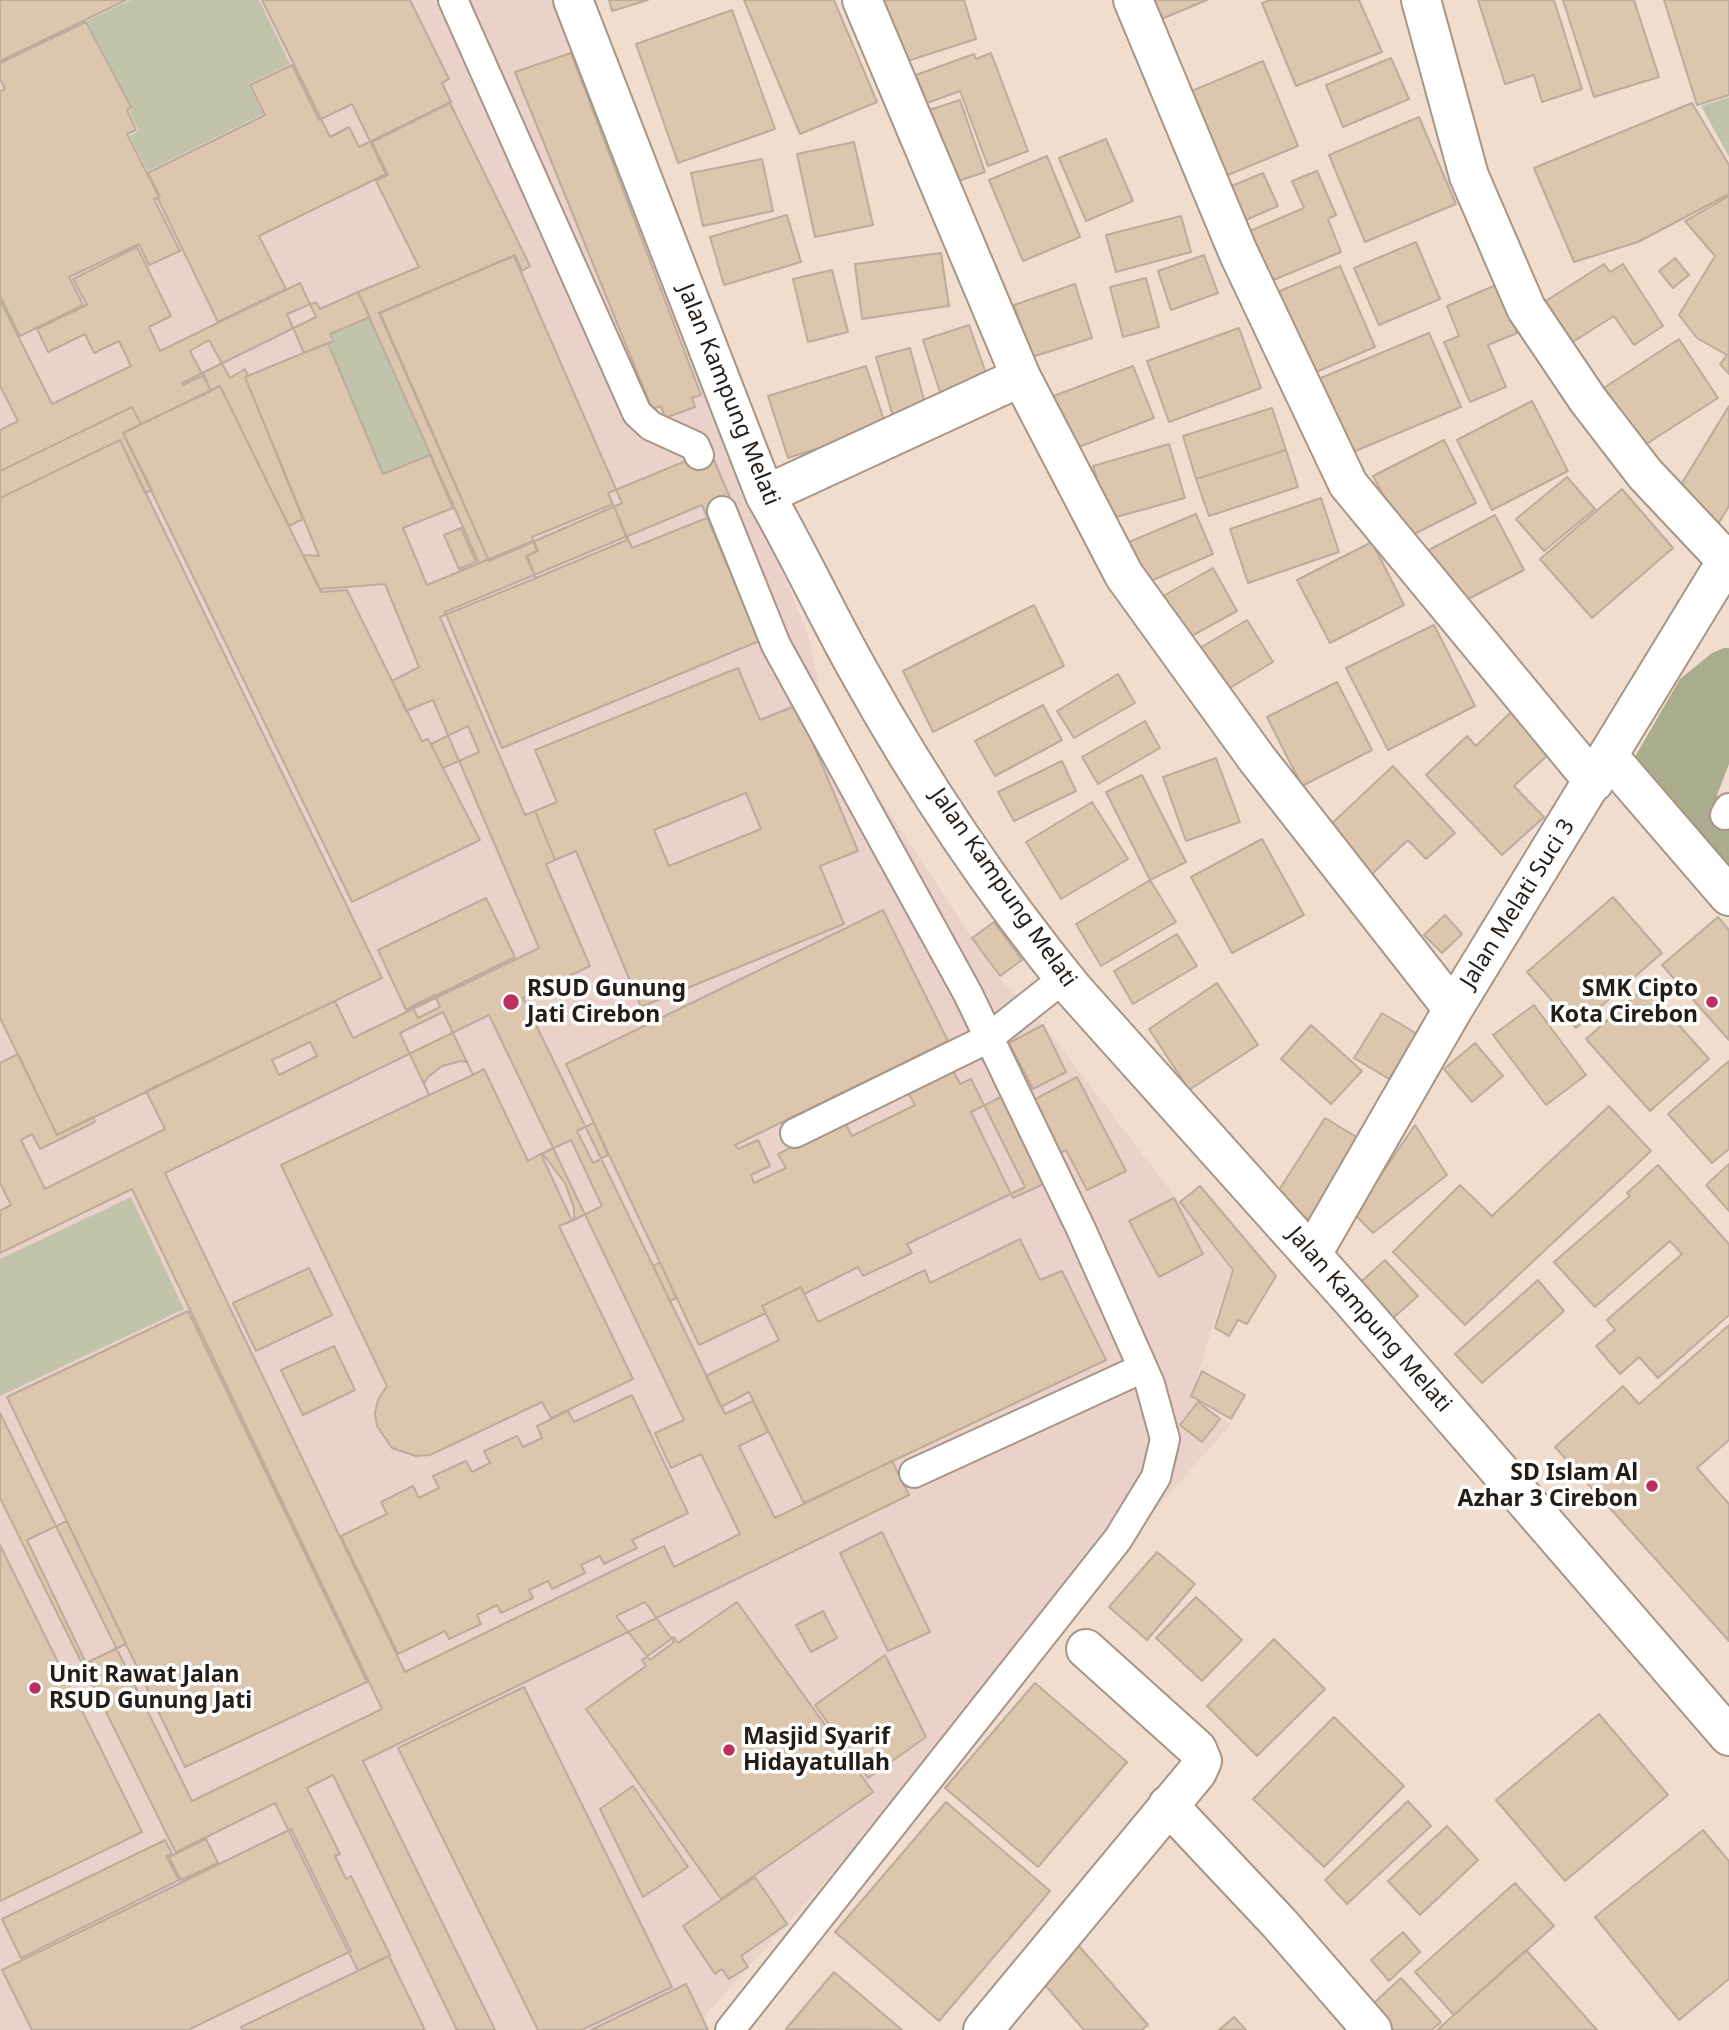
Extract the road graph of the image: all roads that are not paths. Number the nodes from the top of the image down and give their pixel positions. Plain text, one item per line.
1 (453, 0) edge
2 (573, 0) edge
3 (862, 0) edge
4 (1133, 0) edge
5 (1421, 0) edge
6 (1021, 377) junction
7 (699, 455) dead end
8 (765, 495) junction
9 (722, 511) dead end
10 (1728, 559) edge
11 (1602, 769) junction
12 (1729, 896) edge
13 (1064, 978) junction
14 (1453, 1009) junction
15 (988, 1039) junction
16 (795, 1133) dead end
17 (1312, 1254) junction
18 (1143, 1368) junction
19 (914, 1473) dead end
20 (1086, 1649) dead end
21 (1729, 1737) edge
22 (1168, 1805) junction
23 (730, 2030) edge
24 (983, 2030) edge
25 (1372, 2030) edge

1 - 7 lane
2 - 8 street, Jalan Kampung Melati
3 - 6 street
4 - 11 street
5 - 10 street
6 - 8 street
6 - 14 street
8 - 13 street, Jalan Kampung Melati
9 - 15 lane
10 - 11 street, Jalan Melati Suci 3
11 - 12 street
11 - 14 street, Jalan Melati Suci 3
13 - 15 lane
13 - 17 street, Jalan Kampung Melati
14 - 17 street, Jalan Melati Suci 3
15 - 16 lane
15 - 18 lane
17 - 21 street, Jalan Kampung Melati
18 - 19 lane
18 - 23 lane
20 - 22 street
22 - 24 street
22 - 25 street

